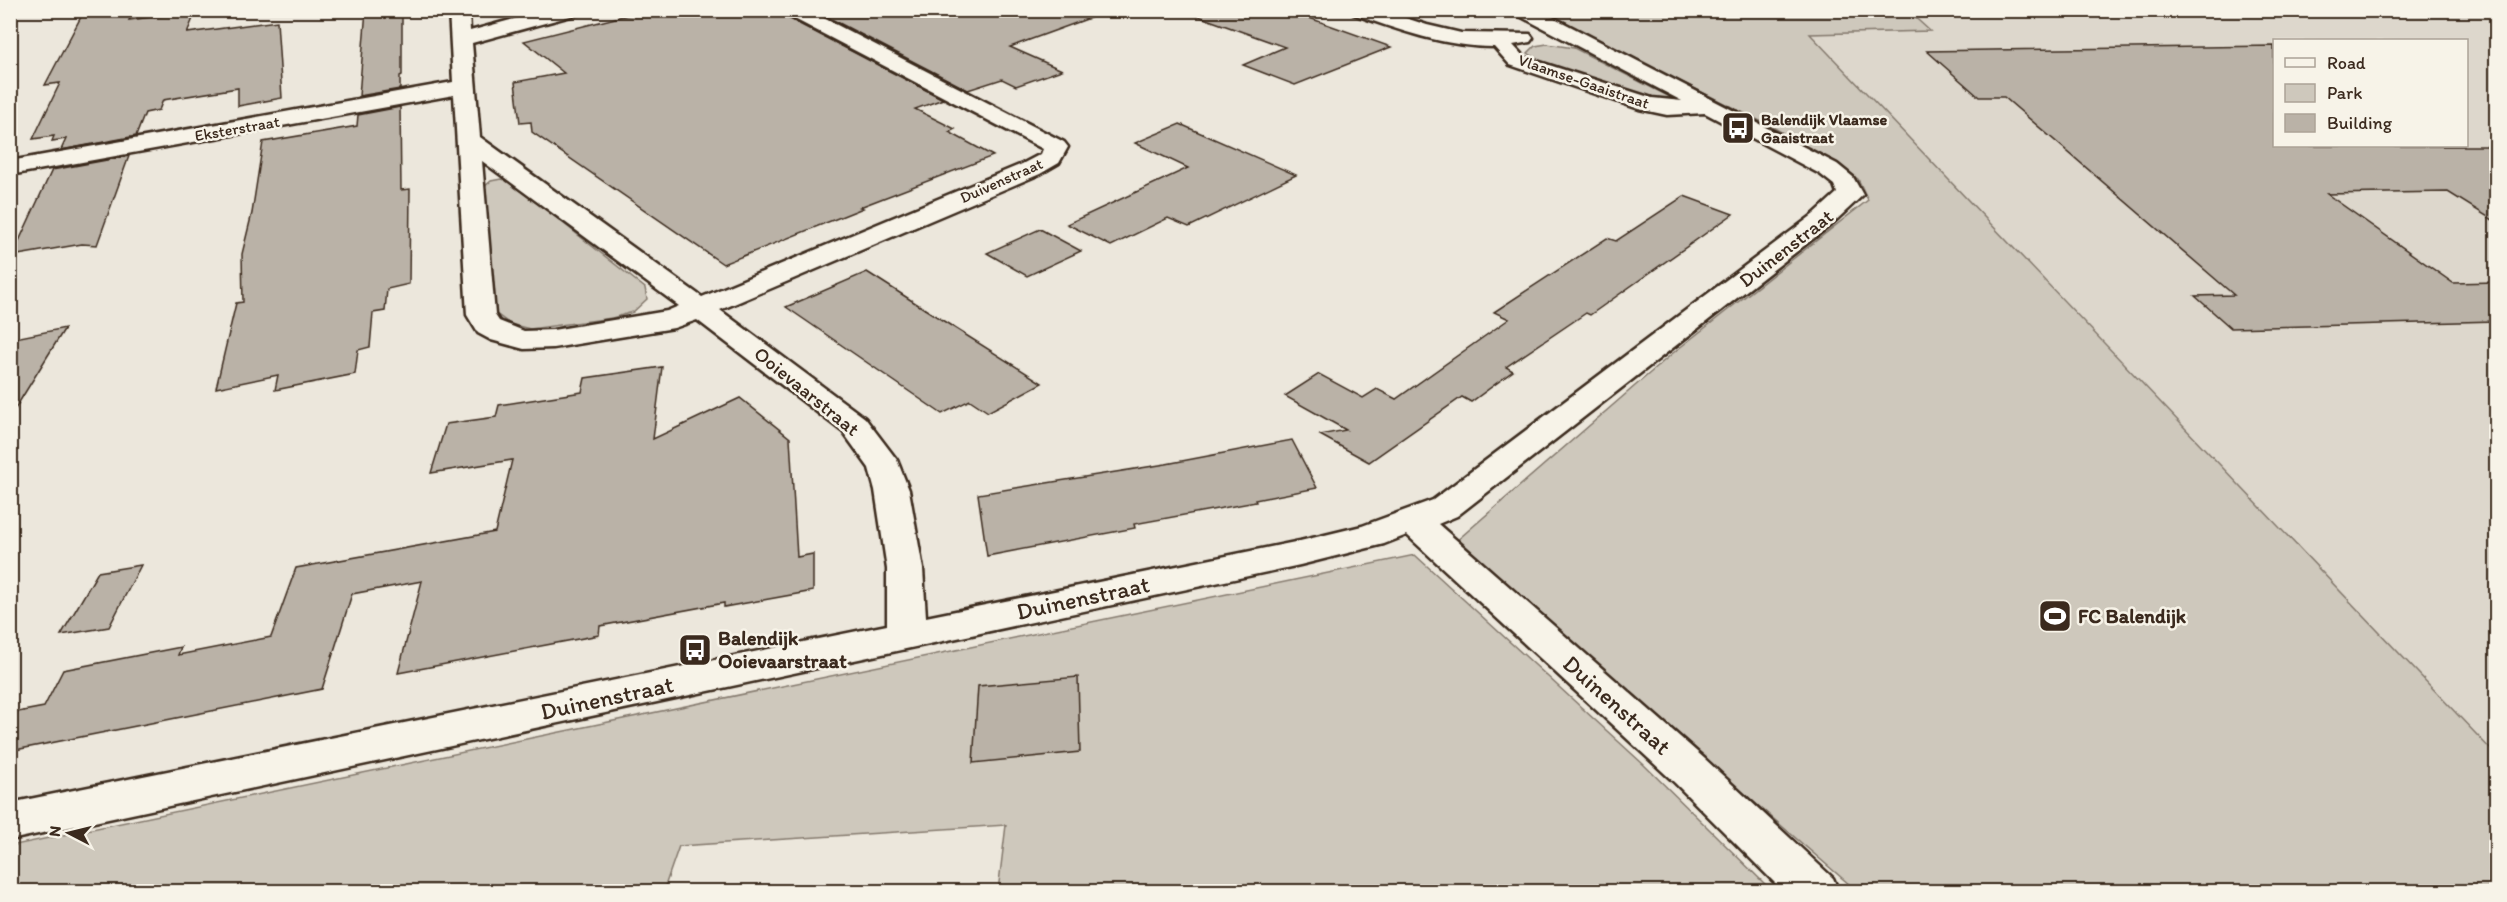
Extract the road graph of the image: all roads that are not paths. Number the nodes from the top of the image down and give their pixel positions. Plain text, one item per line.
1 (459, 10) edge
2 (571, 10) edge
3 (792, 10) edge
4 (1360, 10) edge
5 (1523, 10) edge
6 (1560, 30) junction
7 (460, 40) junction
8 (1501, 42) junction
9 (464, 87) junction
10 (1710, 106) junction
11 (469, 140) junction
12 (10, 168) edge
13 (699, 308) junction
14 (1413, 521) junction
15 (907, 635) junction
16 (10, 822) edge
17 (1816, 891) edge

1 - 7 street
2 - 7 street
3 - 13 street, Duivenstraat
4 - 8 street, Vlaamse-Gaaistraat
5 - 6 street, Duinenstraat
6 - 8 street, Vlaamse-Gaaistraat
6 - 10 street, Duinenstraat
7 - 9 street
8 - 10 street, Vlaamse-Gaaistraat
9 - 11 street
9 - 12 street, Eksterstraat
10 - 14 street, Duinenstraat
11 - 13 street, Ooievaarstraat
11 - 13 street
13 - 15 street, Ooievaarstraat
14 - 15 street, Duinenstraat
14 - 17 street, Duinenstraat
15 - 16 street, Duinenstraat

